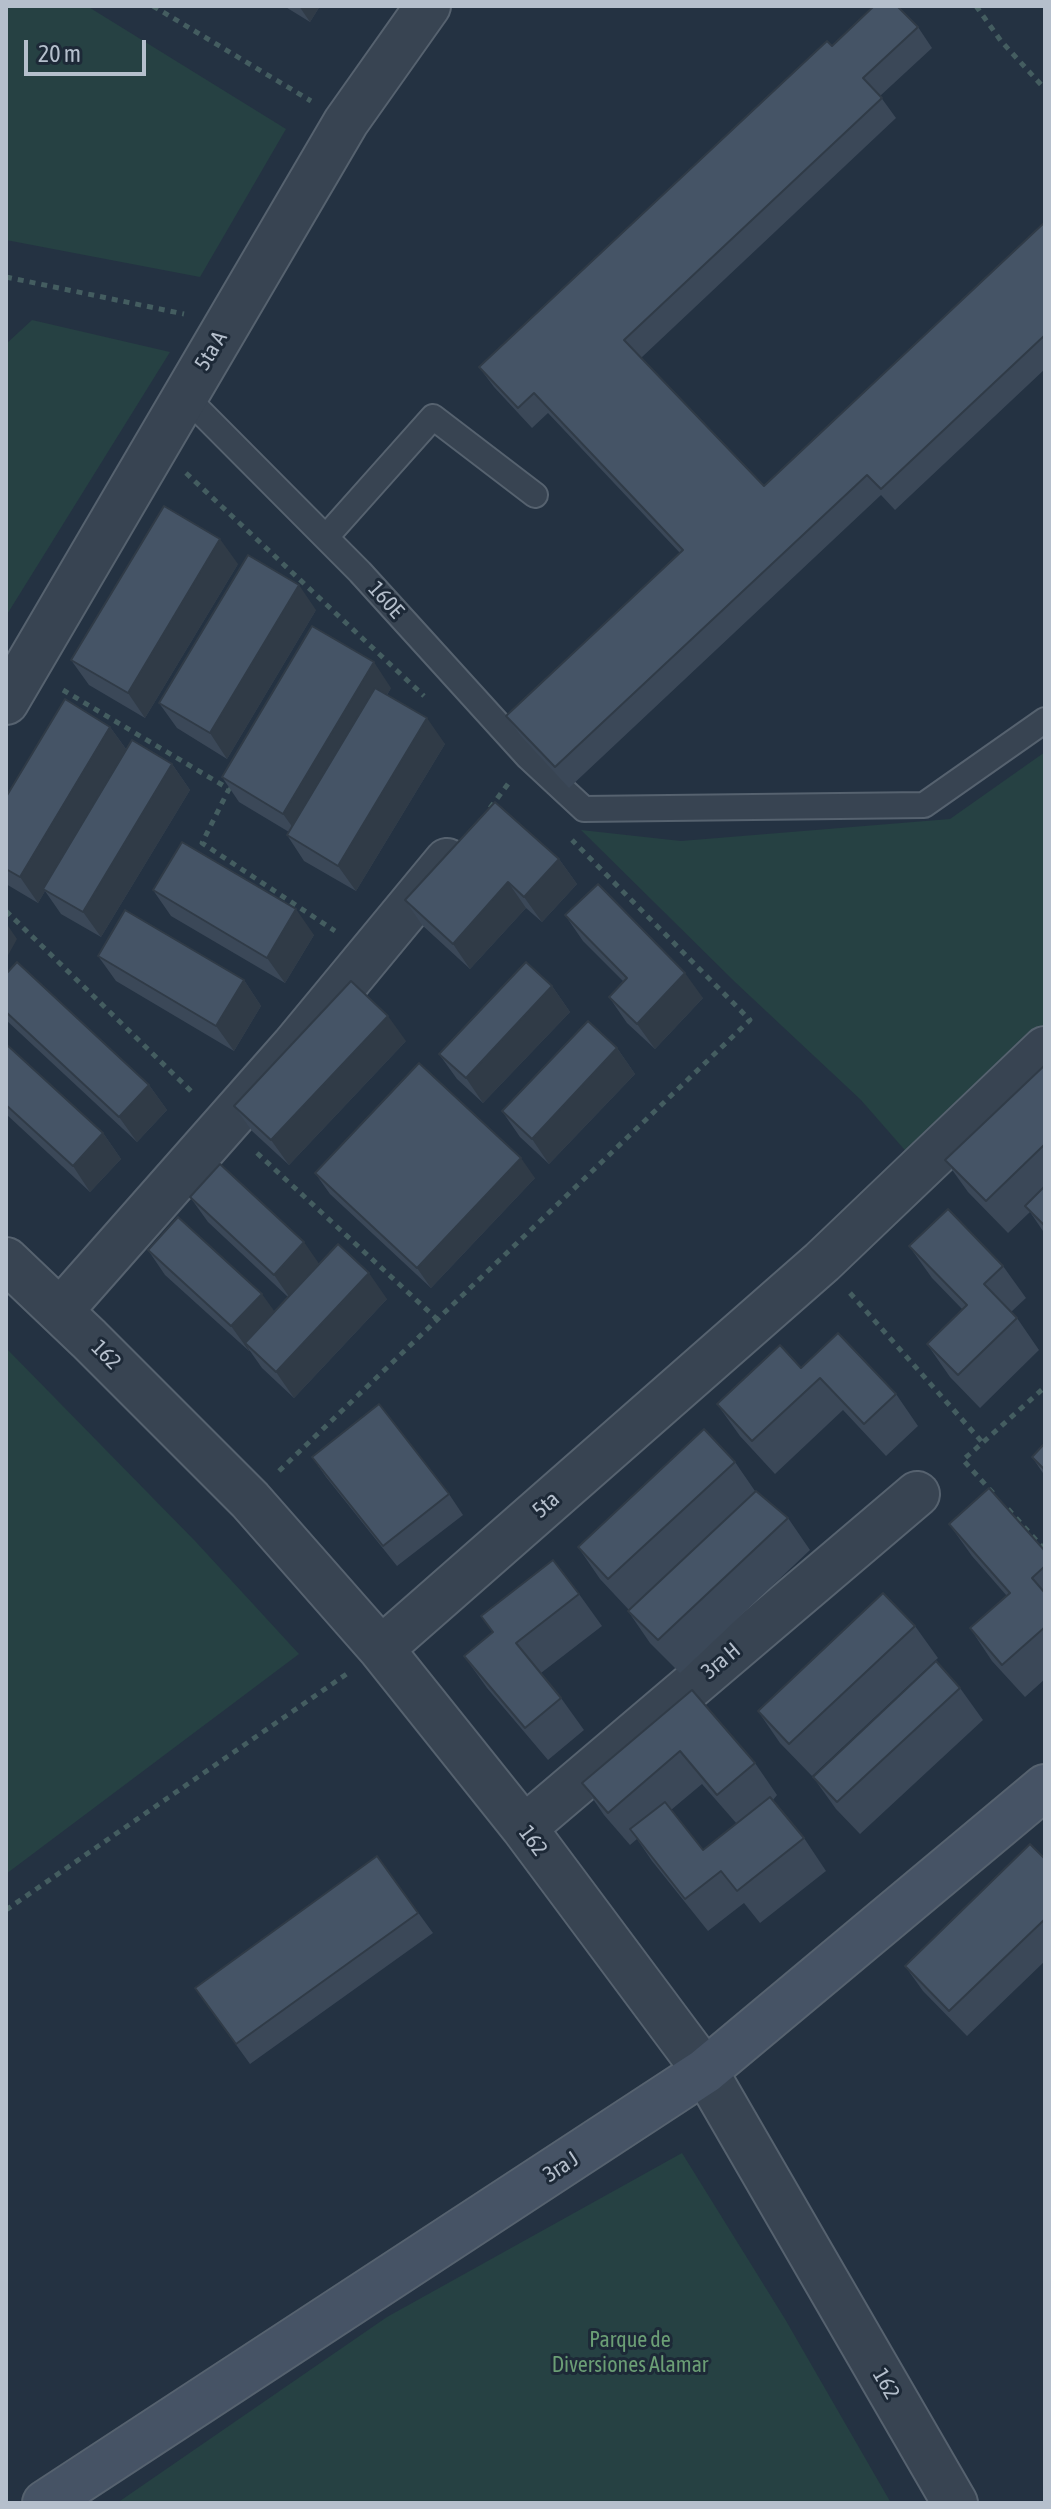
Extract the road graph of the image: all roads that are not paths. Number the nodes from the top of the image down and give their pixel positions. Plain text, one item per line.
1 (428, 6) edge
2 (184, 395) junction
3 (535, 495) dead end
4 (326, 537) junction
5 (16, 685) edge
6 (1045, 720) edge
7 (470, 833) edge
8 (1045, 1049) edge
9 (6, 1260) edge
10 (60, 1311) junction
11 (917, 1494) dead end
12 (381, 1649) junction
13 (1045, 1787) edge
14 (524, 1828) junction
15 (705, 2071) junction
16 (45, 2503) edge
17 (955, 2503) edge

1 - 2 street, 5ta A
2 - 4 lane, 160E
2 - 5 street, 5ta A
3 - 4 lane
4 - 6 lane, 160E
7 - 10 street
8 - 12 street, 5ta
9 - 10 street, 162
10 - 12 street, 162
11 - 14 street, 3ra H
12 - 14 street, 162
13 - 15 street, 3ra J
14 - 15 street, 162
15 - 16 street, 3ra J
15 - 17 street, 162

